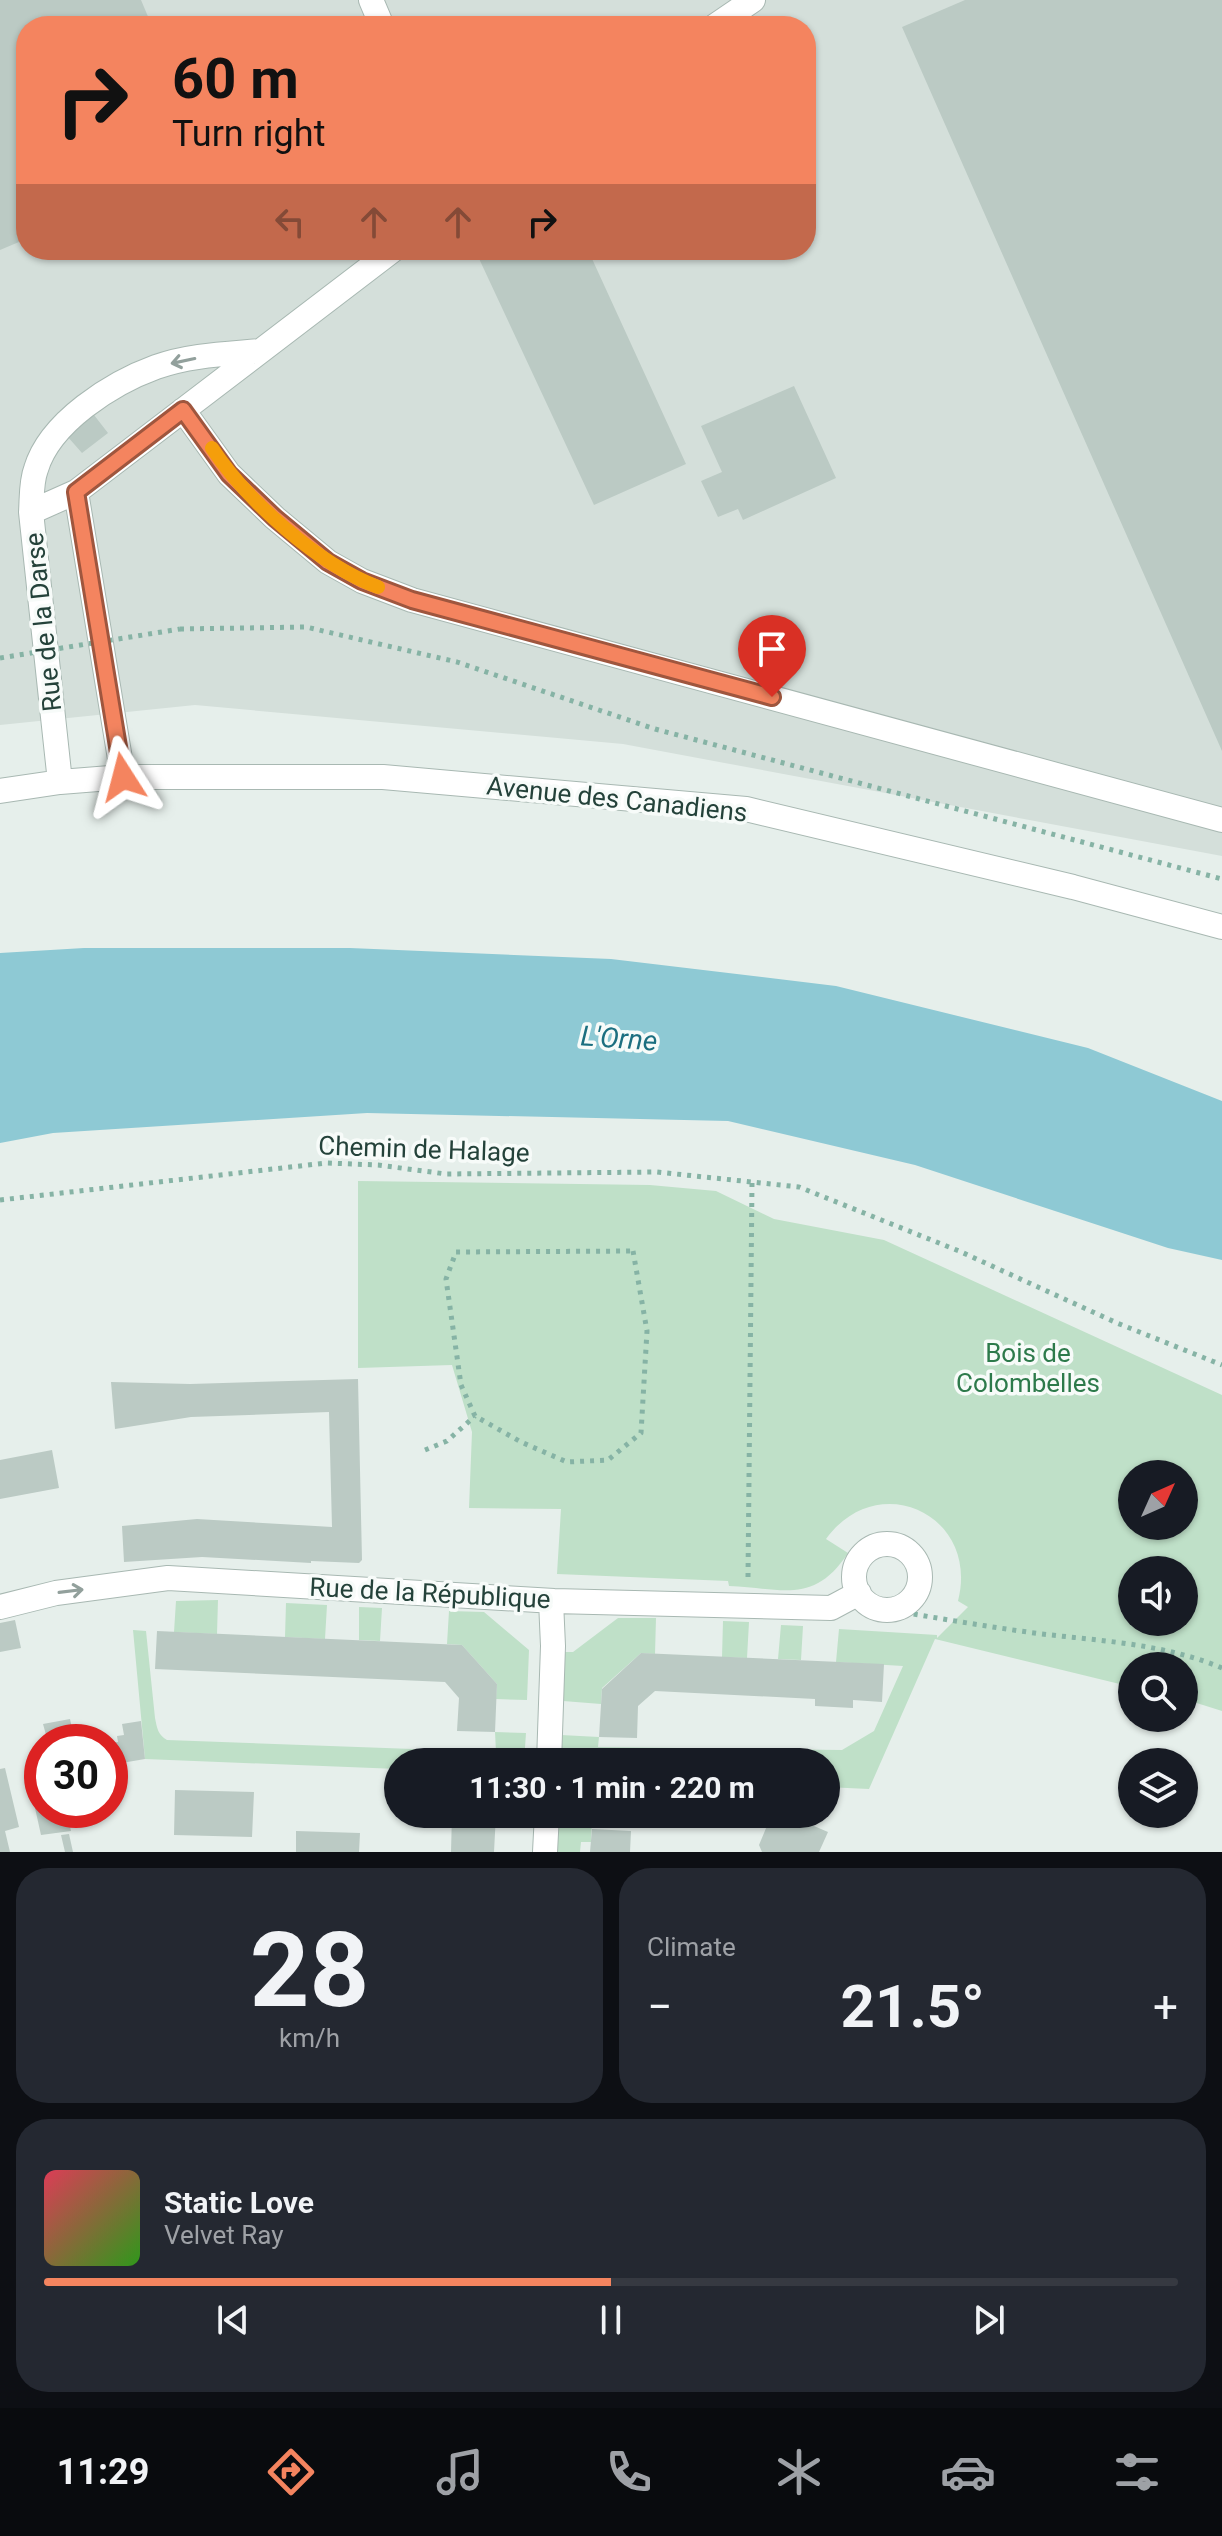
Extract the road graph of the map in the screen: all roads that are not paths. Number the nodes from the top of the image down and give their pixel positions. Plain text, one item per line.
1 (753, 0) edge
2 (730, 16) edge
3 (380, 260) edge
4 (260, 351) junction
5 (183, 410) junction
6 (76, 492) junction
7 (31, 512) junction
8 (123, 777) junction
9 (60, 782) junction
10 (0, 791) edge
11 (1222, 820) edge
12 (1222, 927) edge
13 (859, 1593) junction
14 (551, 1601) junction
15 (0, 1607) edge
16 (549, 1748) edge
17 (546, 1828) edge
18 (545, 1852) edge

1 - 2 street
3 - 4 street
4 - 5 street
4 -> 7 street
5 - 6 street
5 - 11 street
6 - 7 street, Rue de la Darse
6 - 8 street, Rue de la Darse
7 - 9 street, Rue de la Darse
8 - 9 street, Avenue des Canadiens
8 - 12 street, Avenue des Canadiens
9 - 10 street, Avenue des Canadiens
13 - 13 street
13 - 14 street, Rue de la République
15 -> 14 street, Rue de la République
14 - 16 street
17 - 18 street

